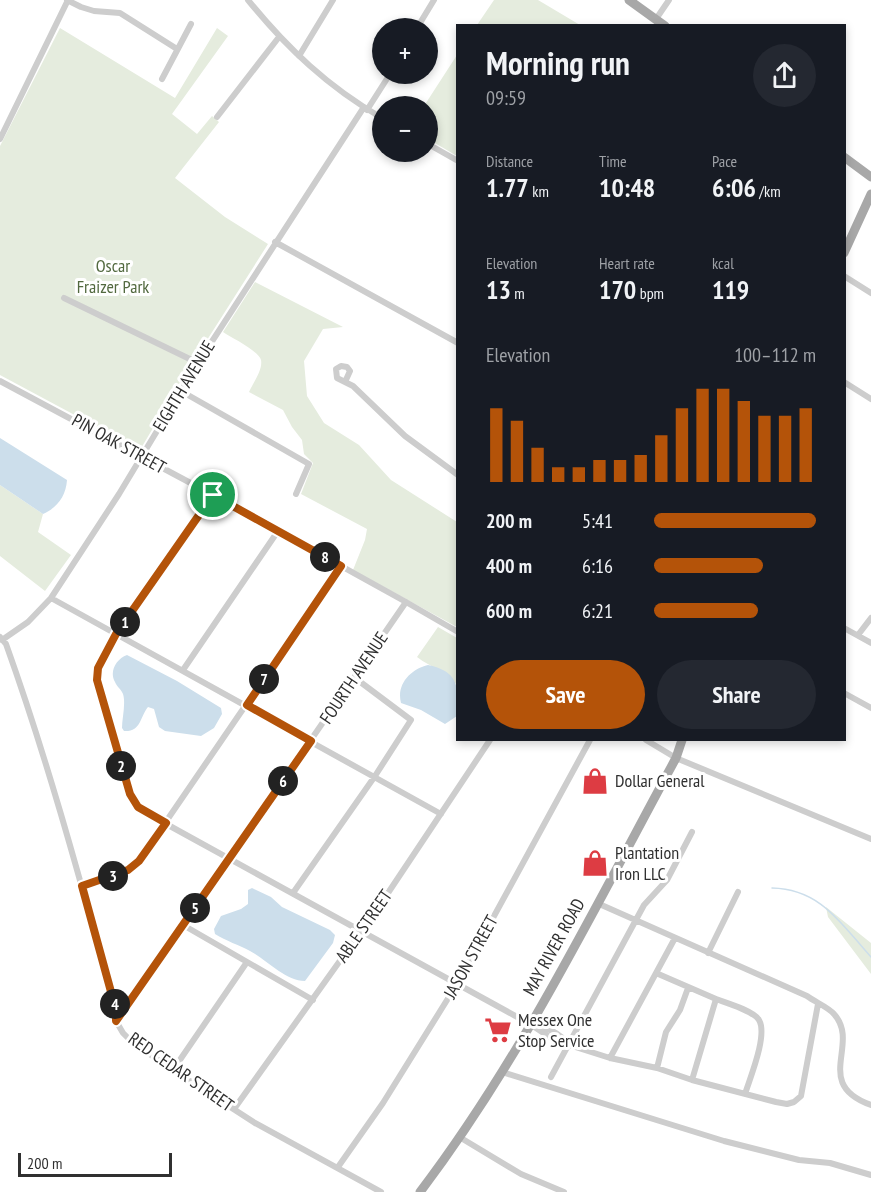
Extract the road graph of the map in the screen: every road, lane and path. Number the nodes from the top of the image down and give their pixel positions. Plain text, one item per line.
1 (68, 0) edge
2 (248, 0) edge
3 (333, 0) edge
4 (434, 0) edge
5 (629, 0) edge
6 (669, 0) edge
7 (423, 18) edge
8 (656, 19) junction
9 (191, 24) dead end
10 (662, 24) edge
11 (279, 38) junction
12 (177, 49) junction
13 (299, 56) junction
14 (162, 79) dead end
15 (383, 84) edge
16 (366, 109) junction
17 (372, 112) edge
18 (217, 117) dead end
19 (0, 139) edge
20 (438, 150) edge
21 (846, 158) edge
22 (456, 160) edge
23 (871, 177) edge
24 (871, 194) edge
25 (275, 242) junction
26 (846, 249) edge
27 (846, 277) edge
28 (871, 292) edge
29 (64, 298) dead end
30 (456, 342) edge
31 (198, 363) junction
32 (0, 381) edge
33 (345, 382) dead end
34 (846, 383) edge
35 (181, 392) junction
36 (871, 399) edge
37 (141, 457) junction
38 (456, 472) edge
39 (296, 494) dead end
40 (213, 495) junction
41 (278, 531) junction
42 (341, 566) junction
43 (51, 598) junction
44 (406, 602) junction
45 (871, 618) edge
46 (846, 629) edge
47 (456, 631) edge
48 (116, 634) junction
49 (858, 635) junction
50 (1, 639) edge
51 (871, 643) edge
52 (183, 670) junction
53 (354, 678) junction
54 (846, 694) edge
55 (247, 705) junction
56 (871, 708) edge
57 (311, 741) junction
58 (489, 741) edge
59 (589, 741) edge
60 (648, 741) edge
61 (682, 741) edge
62 (676, 758) junction
63 (375, 776) junction
64 (441, 813) junction
65 (166, 823) junction
66 (692, 832) dead end
67 (871, 839) edge
68 (230, 859) junction
69 (82, 886) junction
70 (738, 892) dead end
71 (293, 893) junction
72 (597, 903) junction
73 (636, 920) junction
74 (183, 925) junction
75 (361, 931) junction
76 (675, 938) junction
77 (708, 953) junction
78 (247, 962) junction
79 (656, 973) junction
80 (457, 984) junction
81 (688, 988) junction
82 (717, 999) junction
83 (313, 1000) junction
84 (818, 1004) junction
85 (116, 1021) junction
86 (531, 1024) junction
87 (569, 1045) junction
88 (610, 1058) junction
89 (657, 1068) junction
90 (173, 1070) junction
91 (502, 1072) junction
92 (551, 1077) dead end
93 (692, 1080) junction
94 (745, 1094) junction
95 (871, 1106) edge
96 (234, 1110) junction
97 (461, 1138) junction
98 (338, 1167) junction
99 (871, 1175) edge
100 (381, 1192) edge
101 (420, 1192) edge
102 (564, 1192) edge

1 - 12 street
1 - 19 street
2 - 11 street
3 - 13 street
4 - 7 street
5 - 8 main road
6 - 8 street
8 - 10 main road
9 - 12 street
11 - 13 street
11 - 18 street
12 - 14 street
13 - 16 street
15 - 16 street, EIGHTH AVENUE
16 - 17 street
16 - 25 street, EIGHTH AVENUE
20 - 22 street
21 - 23 main road
24 - 26 main road
25 - 30 street
25 - 31 street, EIGHTH AVENUE
27 - 28 street
29 - 31 street
31 - 35 street, EIGHTH AVENUE
32 - 37 street, PIN OAK STREET
33 - 38 street
34 - 36 street
35 - 37 street, EIGHTH AVENUE
35 - 39 street
37 - 40 street, PIN OAK STREET
37 - 43 street, EIGHTH AVENUE
40 - 41 street, PIN OAK STREET
40 - 48 street
41 - 42 street, PIN OAK STREET
41 - 52 street
42 - 44 street, PIN OAK STREET
42 - 55 street
43 - 48 street
43 - 50 street, EIGHTH AVENUE
44 - 47 street, PIN OAK STREET
44 - 53 street, FOURTH AVENUE
45 - 49 street
46 - 49 street
48 - 52 street
48 - 65 street
49 - 51 street
50 - 69 street, RED CEDAR STREET
52 - 55 street
53 - 57 street, FOURTH AVENUE
53 - 63 street
54 - 56 street
55 - 57 street
55 - 65 street
57 - 63 street
57 - 68 street, FOURTH AVENUE
58 - 64 street, ABLE STREET
59 - 80 street, JASON STREET
60 - 62 street
61 - 62 main road, MAY RIVER ROAD
62 - 67 street
62 - 72 main road, MAY RIVER ROAD
63 - 64 street
63 - 71 street
64 - 75 street, ABLE STREET
65 - 68 street
65 - 69 street
66 - 73 street
68 - 71 street
68 - 74 street, FOURTH AVENUE
69 - 85 street, RED CEDAR STREET
70 - 77 street
71 - 75 street
72 - 73 street
72 - 86 main road, MAY RIVER ROAD
73 - 76 street
73 - 87 street
74 - 78 street
74 - 85 street, FOURTH AVENUE
75 - 80 street
75 - 83 street, ABLE STREET
76 - 77 street
76 - 79 street
77 - 84 street
78 - 83 street
78 - 90 street
79 - 81 street
79 - 88 street
80 - 86 street
80 - 98 street, JASON STREET
81 - 82 street
81 - 89 street
82 - 93 street
82 - 94 street
83 - 96 street, ABLE STREET
84 - 94 street
84 - 95 street
85 - 90 street, RED CEDAR STREET
86 - 87 street
86 - 91 main road, MAY RIVER ROAD
87 - 88 street
87 - 92 street
88 - 89 street
89 - 93 street
90 - 96 street, RED CEDAR STREET
91 - 97 main road, MAY RIVER ROAD
91 - 99 street
93 - 94 street
96 - 98 street, RED CEDAR STREET
97 - 101 main road, MAY RIVER ROAD
97 - 102 street
98 - 100 street, RED CEDAR STREET

